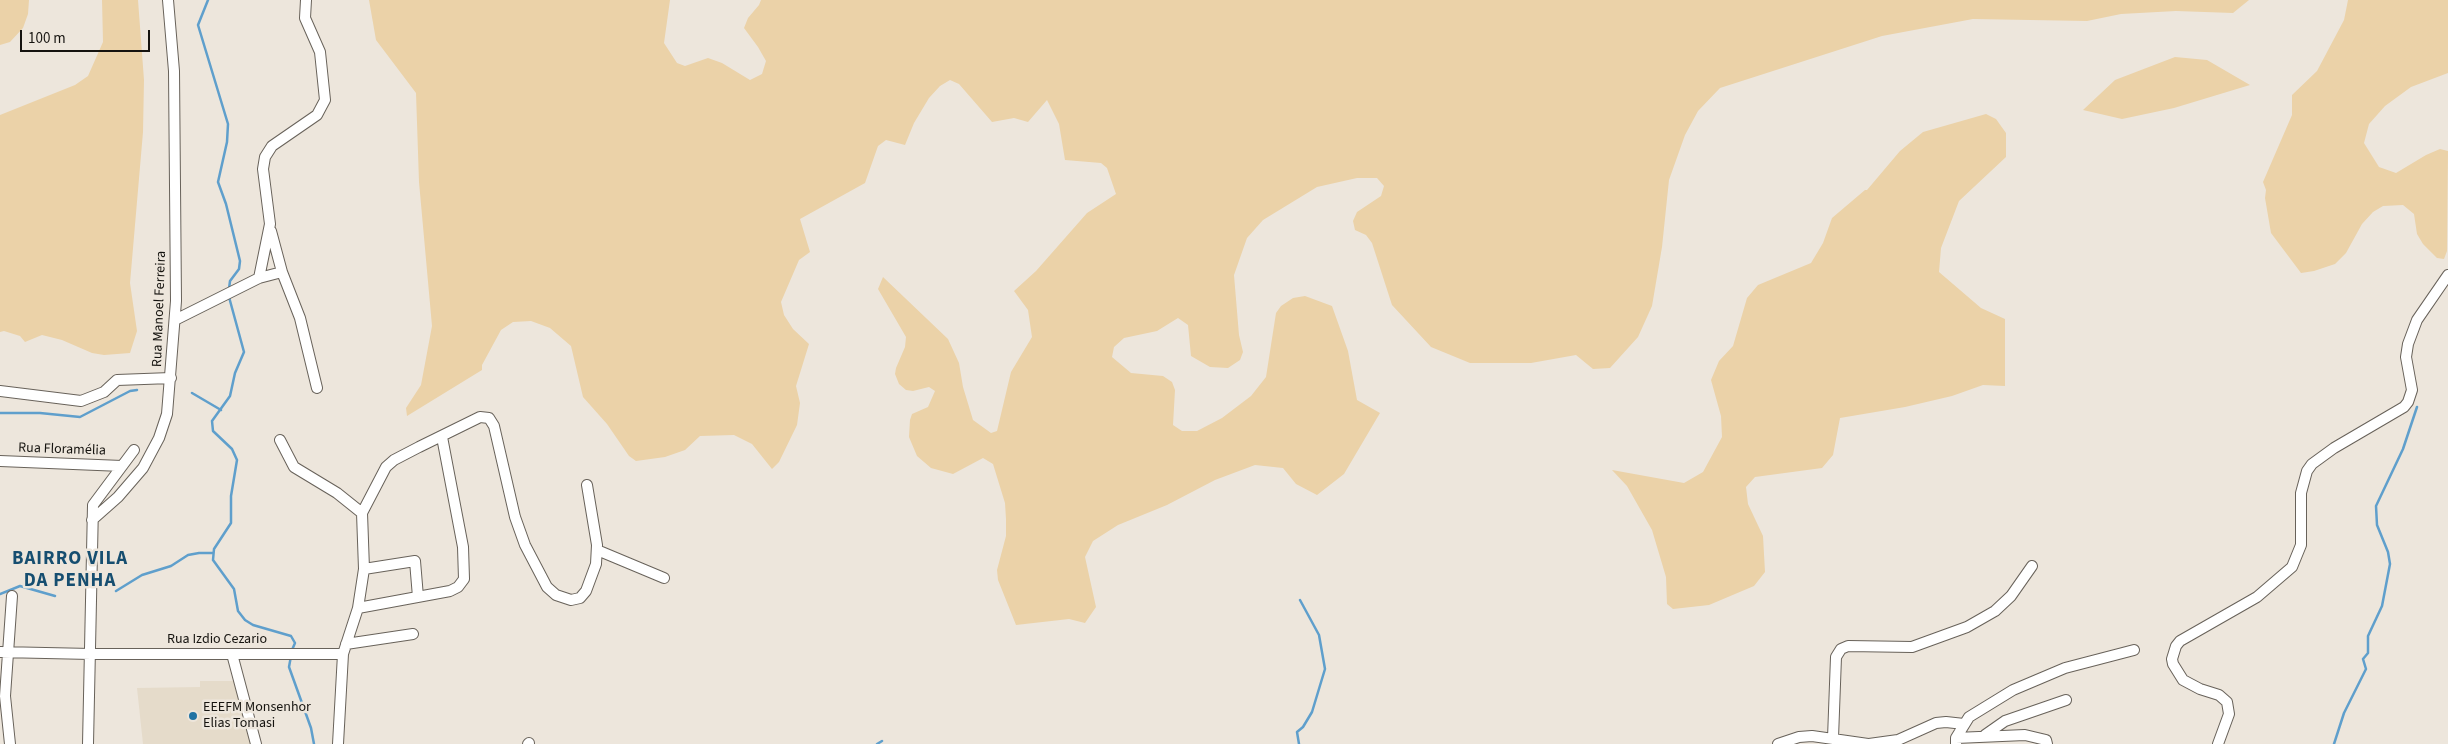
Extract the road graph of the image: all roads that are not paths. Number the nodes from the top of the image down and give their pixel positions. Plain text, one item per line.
1 (168, 0) edge
2 (306, 0) edge
3 (270, 224) junction
4 (282, 272) junction
5 (2448, 275) edge
6 (259, 278) junction
7 (175, 320) junction
8 (171, 378) junction
9 (317, 388) dead end
10 (0, 392) edge
11 (442, 437) junction
12 (280, 440) dead end
13 (134, 450) dead end
14 (0, 461) edge
15 (122, 466) junction
16 (587, 485) dead end
17 (362, 513) junction
18 (92, 520) junction
19 (596, 550) junction
20 (2032, 566) dead end
21 (364, 569) junction
22 (664, 578) dead end
23 (12, 596) dead end
24 (418, 597) junction
25 (358, 608) junction
26 (413, 634) dead end
27 (345, 649) junction
28 (2134, 650) dead end
29 (4, 652) edge
30 (232, 654) junction
31 (2066, 700) dead end
32 (1964, 724) junction
33 (1984, 736) junction
34 (1833, 738) junction
35 (2004, 739) edge
36 (1956, 741) edge
37 (1783, 743) edge
38 (10, 744) edge
39 (88, 744) edge
40 (256, 744) edge
41 (338, 744) edge
42 (1868, 744) edge
43 (2047, 744) edge
44 (2218, 744) edge

1 - 7 street, Rua Manoel Ferreira
2 - 3 street
3 - 4 street
3 - 6 street
4 - 6 street
4 - 9 street
5 - 44 street
6 - 7 street
7 - 8 street, Rua Manoel Ferreira
8 - 10 street
8 - 18 street, Rua Manoel Ferreira
11 - 17 street
11 - 19 street
11 - 24 street
12 - 17 street
13 - 15 street
14 - 15 street, Rua Floramélia
15 - 18 street
16 - 19 street
17 - 21 street
18 - 39 street
19 - 22 street
20 - 34 street
21 - 24 street
21 - 25 street
23 - 29 street
24 - 25 street
25 - 27 street
26 - 27 street, Rua Izdio Cezario
27 - 30 street, Rua Izdio Cezario
27 - 41 street
28 - 32 street
29 - 30 street, Rua Izdio Cezario
29 - 38 street
30 - 40 street
31 - 33 street
32 - 36 street
32 - 42 street
33 - 35 street
33 - 36 street
34 - 37 street
34 - 42 street
35 - 43 street

